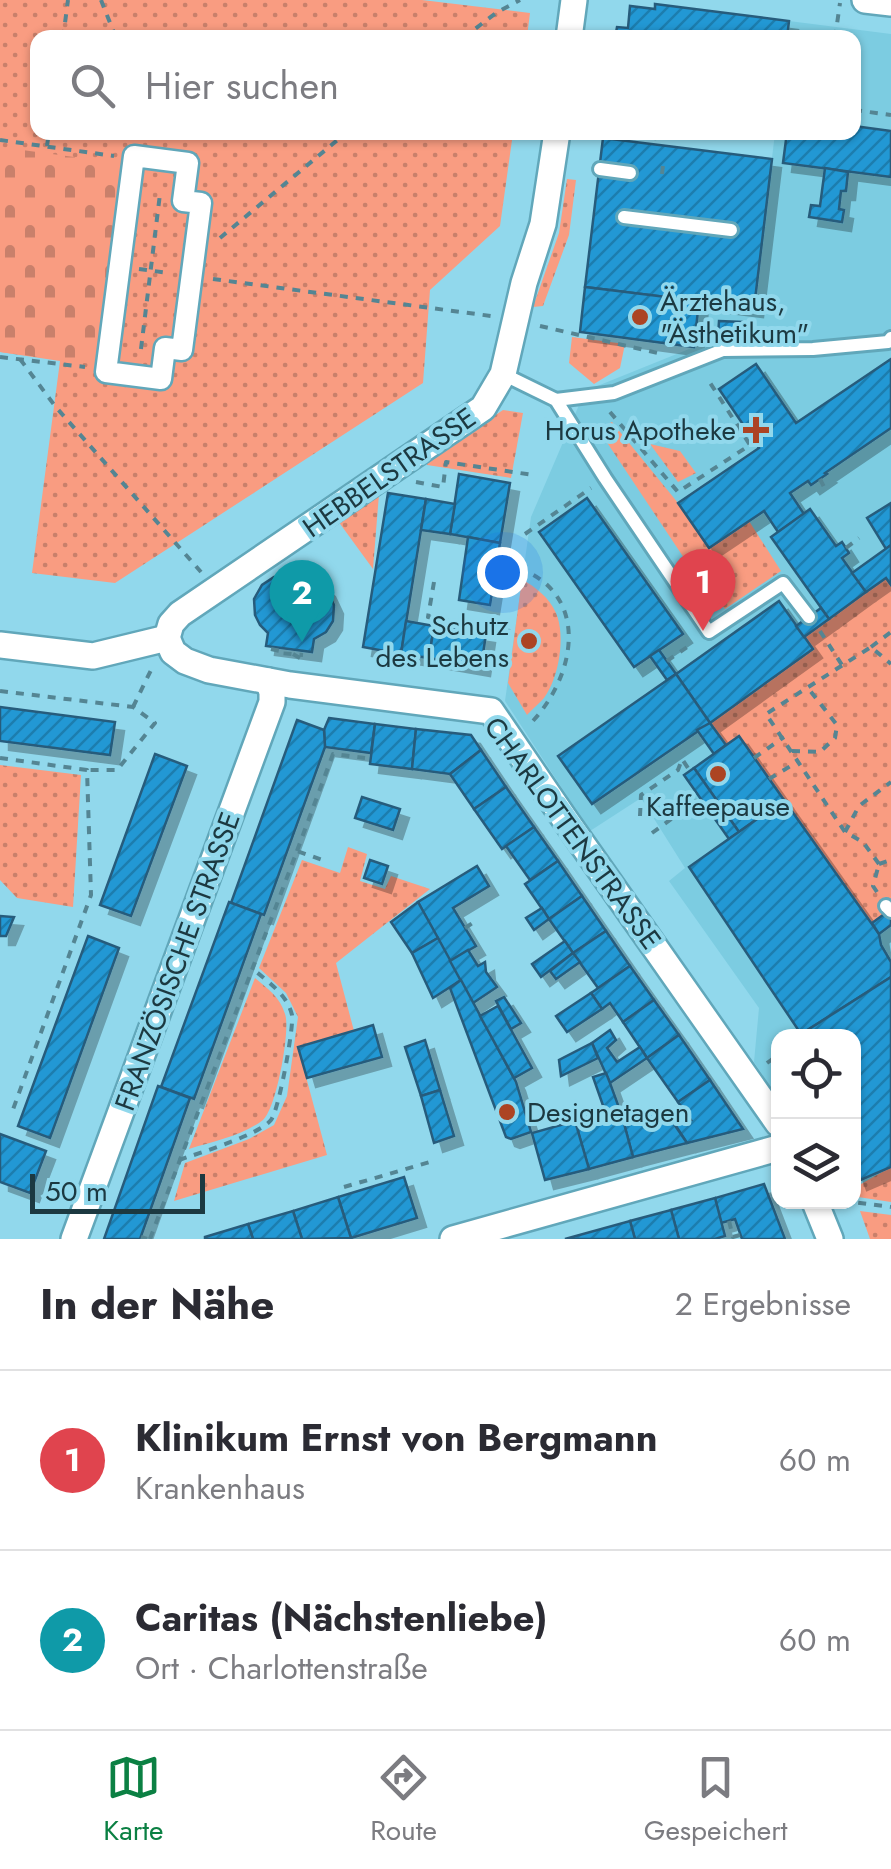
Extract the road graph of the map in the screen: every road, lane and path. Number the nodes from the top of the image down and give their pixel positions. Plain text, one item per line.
1 (68, 0) edge
2 (102, 0) edge
3 (520, 0) edge
4 (574, 0) edge
5 (840, 0) edge
6 (865, 0) edge
7 (891, 4) edge
8 (64, 30) edge
9 (113, 30) edge
10 (474, 30) edge
11 (570, 30) edge
12 (836, 30) edge
13 (861, 111) edge
14 (891, 115) edge
15 (0, 140) edge
16 (48, 140) edge
17 (338, 140) edge
18 (556, 140) edge
19 (656, 140) edge
20 (656, 144) dead end
21 (47, 146) junction
22 (134, 159) junction
23 (663, 165) dead end
24 (600, 170) dead end
25 (630, 173) dead end
26 (662, 174) dead end
27 (162, 182) dead end
28 (624, 217) dead end
29 (731, 230) dead end
30 (120, 266) junction
31 (192, 269) junction
32 (150, 270) junction
33 (515, 320) junction
34 (891, 338) edge
35 (0, 356) edge
36 (140, 357) dead end
37 (20, 359) junction
38 (696, 362) junction
39 (107, 370) junction
40 (504, 374) junction
41 (598, 396) junction
42 (556, 400) junction
43 (533, 474) dead end
44 (380, 477) junction
45 (605, 478) junction
46 (820, 479) dead end
47 (824, 488) dead end
48 (525, 534) dead end
49 (859, 538) dead end
50 (846, 548) dead end
51 (519, 568) dead end
52 (434, 582) dead end
53 (215, 591) junction
54 (813, 622) joint
55 (510, 631) dead end
56 (709, 632) junction
57 (891, 632) edge
58 (167, 638) junction
59 (0, 645) edge
60 (871, 648) junction
61 (270, 651) dead end
62 (291, 656) dead end
63 (667, 661) dead end
64 (891, 664) edge
65 (842, 666) junction
66 (268, 682) junction
67 (808, 688) junction
68 (0, 691) edge
69 (133, 707) junction
70 (784, 737) junction
71 (513, 742) junction
72 (792, 751) junction
73 (0, 758) edge
74 (365, 758) dead end
75 (754, 758) dead end
76 (799, 761) junction
77 (88, 770) junction
78 (690, 771) dead end
79 (769, 779) dead end
80 (891, 782) edge
81 (700, 798) dead end
82 (640, 816) dead end
83 (652, 832) dead end
84 (846, 832) junction
85 (297, 851) junction
86 (891, 860) edge
87 (328, 862) dead end
88 (879, 864) junction
89 (888, 908) edge
90 (478, 920) dead end
91 (465, 928) dead end
92 (253, 968) junction
93 (11, 1115) dead end
94 (776, 1119) edge
95 (181, 1125) dead end
96 (191, 1129) junction
97 (771, 1150) edge
98 (180, 1160) junction
99 (430, 1162) dead end
100 (384, 1176) junction
101 (161, 1180) dead end
102 (386, 1182) dead end
103 (171, 1183) junction
104 (344, 1187) dead end
105 (861, 1203) edge
106 (891, 1207) edge
107 (818, 1209) edge
108 (728, 1220) dead end
109 (740, 1235) dead end
110 (146, 1238) edge
111 (74, 1239) edge
112 (453, 1239) edge
113 (830, 1239) edge

1 - 8 path
2 - 9 path
3 - 10 path
4 - 11 street
5 - 12 path
6 - 7 street
13 - 14 path
15 - 21 path
16 - 21 path
17 - 31 path
18 - 33 street, HEBBELSTRASSE
19 - 20 path
21 - 22 path
22 - 30 street
22 - 31 street
23 - 26 path
24 - 25 lane
27 - 32 path
28 - 29 lane
30 - 32 path
30 - 39 street
31 - 32 path
31 - 32 path
31 - 33 path
31 - 39 street
32 - 36 path
33 - 38 path
33 - 40 street, HEBBELSTRASSE
34 - 38 lane
35 - 37 path
37 - 39 path
37 - 53 path
38 - 41 lane
38 - 41 path
40 - 42 lane
40 - 44 street, HEBBELSTRASSE
41 - 42 lane
42 - 45 lane
43 - 44 path
44 - 53 street, HEBBELSTRASSE
45 - 48 path
45 - 56 lane
46 - 47 path
49 - 50 path
51 - 71 path
52 - 55 path
53 - 58 street, HEBBELSTRASSE
54 - 56 lane
54 - 65 path
56 - 63 path
57 - 60 path
58 - 59 street
58 - 66 street, CHARLOTTENSTRASSE
58 - 69 path
60 - 64 path
60 - 65 path
61 - 62 path
65 - 67 path
66 - 71 street, CHARLOTTENSTRASSE
66 - 111 street, FRANZÖSISCHE STRASSE
67 - 70 path
67 - 72 path
68 - 69 path
69 - 77 path
70 - 72 path
70 - 75 path
71 - 94 street, CHARLOTTENSTRASSE
72 - 76 path
73 - 77 path
74 - 85 path
76 - 79 path
76 - 84 path
77 - 93 path
78 - 82 path
80 - 84 path
81 - 83 path
84 - 88 path
85 - 87 path
85 - 92 path
86 - 88 path
88 - 89 path
90 - 91 path
92 - 96 path
92 - 98 path
95 - 96 path
96 - 98 path
97 - 112 street
98 - 103 path
99 - 100 path
100 - 102 path
100 - 104 path
101 - 103 path
103 - 110 path
105 - 106 path
107 - 113 street
108 - 109 path

